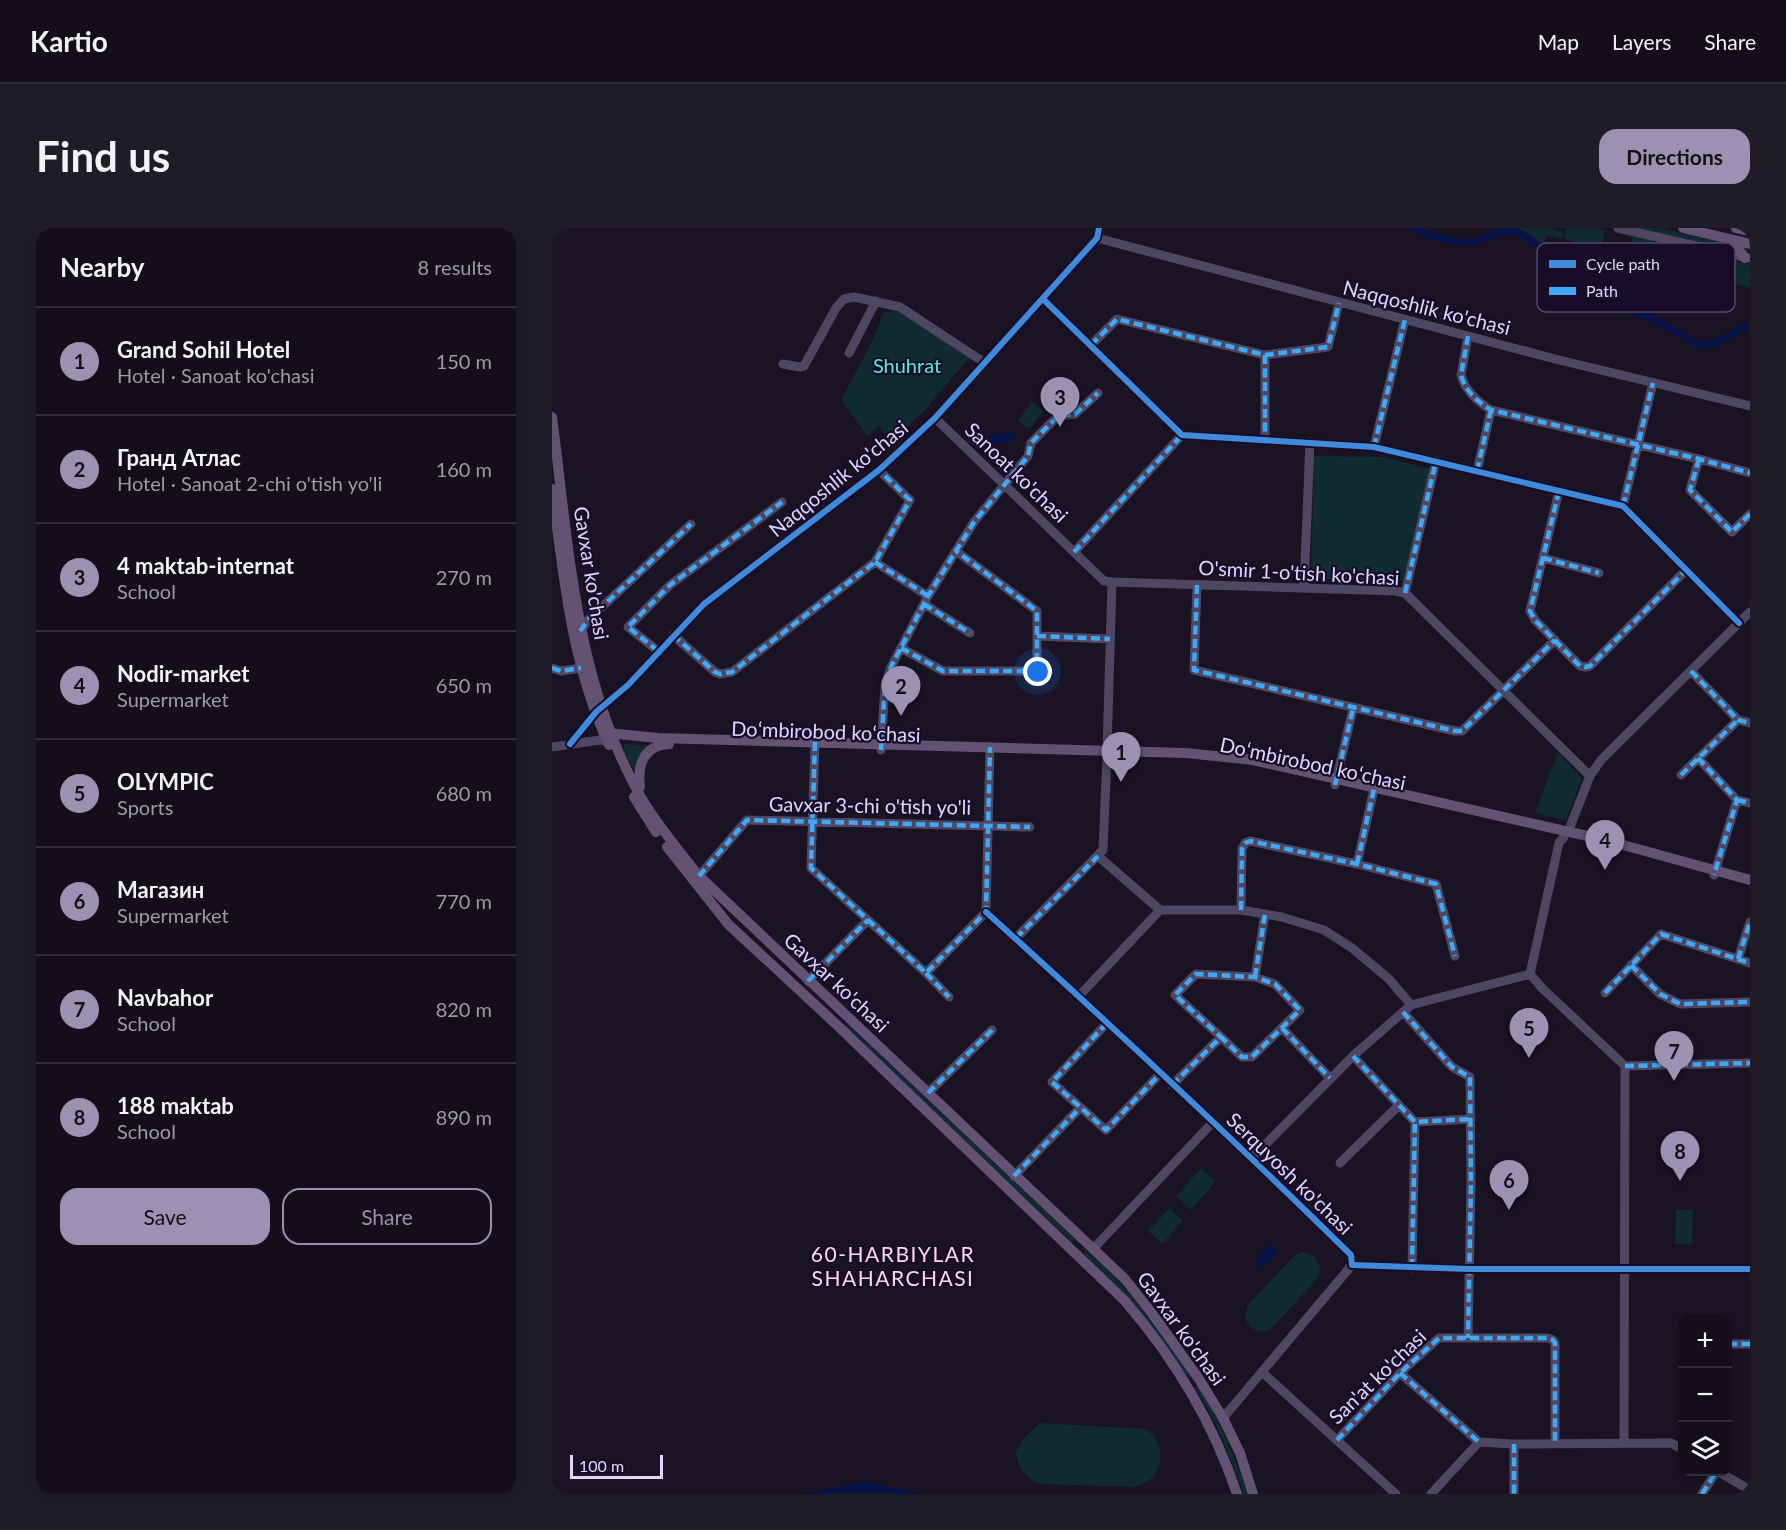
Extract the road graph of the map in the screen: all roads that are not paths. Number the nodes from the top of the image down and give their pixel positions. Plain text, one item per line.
1 (1099, 228) edge
2 (1618, 228) edge
3 (1683, 228) edge
4 (1736, 228) edge
5 (1750, 231) edge
6 (1096, 238) junction
7 (1732, 240) junction
8 (1683, 243) edge
9 (1735, 243) edge
10 (1735, 243) edge
11 (1750, 244) edge
12 (1748, 258) edge
13 (1043, 299) junction
14 (876, 302) junction
15 (1339, 303) junction
16 (1405, 319) junction
17 (1468, 336) junction
18 (1091, 345) junction
19 (849, 353) dead end
20 (1265, 355) junction
21 (985, 363) junction
22 (783, 364) dead end
23 (1653, 383) junction
24 (1098, 393) dead end
25 (1750, 406) edge
26 (1491, 411) junction
27 (552, 417) edge
28 (935, 418) junction
29 (1182, 435) junction
30 (1265, 439) junction
31 (1310, 442) junction
32 (1637, 445) junction
33 (1374, 447) junction
34 (1699, 459) junction
35 (1436, 461) junction
36 (879, 470) junction
37 (1477, 471) junction
38 (1750, 473) edge
39 (1005, 484) junction
40 (552, 489) edge
41 (1559, 491) junction
42 (782, 502) dead end
43 (1623, 506) junction
44 (1750, 514) edge
45 (691, 524) dead end
46 (956, 550) junction
47 (1074, 552) junction
48 (1543, 558) junction
49 (875, 562) junction
50 (1685, 571) junction
51 (1599, 573) dead end
52 (1112, 582) junction
53 (1197, 585) junction
54 (1304, 588) junction
55 (1405, 593) junction
56 (926, 600) junction
57 (1750, 612) edge
58 (1739, 623) junction
59 (580, 631) junction
60 (970, 633) dead end
61 (673, 635) junction
62 (1037, 636) junction
63 (1110, 639) junction
64 (1555, 640) junction
65 (901, 648) junction
66 (658, 651) junction
67 (552, 668) edge
68 (581, 668) junction
69 (1691, 671) junction
70 (1503, 691) junction
71 (1353, 709) junction
72 (599, 710) junction
73 (1738, 720) junction
74 (1750, 723) edge
75 (608, 737) junction
76 (570, 744) junction
77 (669, 744) junction
78 (815, 745) junction
79 (552, 747) edge
80 (881, 747) junction
81 (990, 750) junction
82 (1107, 753) junction
83 (1698, 758) junction
84 (1681, 775) dead end
85 (1590, 776) junction
86 (1336, 782) junction
87 (1373, 791) junction
88 (642, 799) junction
89 (1737, 800) junction
90 (1750, 803) edge
91 (812, 822) junction
92 (990, 826) junction
93 (1030, 826) dead end
94 (1564, 836) junction
95 (1098, 856) junction
96 (1356, 864) junction
97 (1715, 872) junction
98 (699, 876) junction
99 (1750, 880) edge
100 (1750, 886) edge
101 (1160, 910) junction
102 (1241, 910) junction
103 (986, 912) junction
104 (1265, 914) junction
105 (868, 920) junction
106 (1750, 922) edge
107 (1016, 938) junction
108 (1455, 956) dead end
109 (1738, 959) junction
110 (1750, 963) edge
111 (1631, 965) junction
112 (926, 973) junction
113 (1530, 974) junction
114 (1255, 977) junction
115 (808, 981) junction
116 (1605, 993) dead end
117 (1079, 996) junction
118 (950, 997) dead end
119 (1750, 1002) edge
120 (1411, 1005) junction
121 (1402, 1012) junction
122 (847, 1016) junction
123 (1107, 1023) junction
124 (838, 1026) junction
125 (1282, 1028) junction
126 (992, 1030) dead end
127 (1221, 1037) junction
128 (1353, 1056) junction
129 (1750, 1063) edge
130 (1625, 1066) junction
131 (1160, 1074) junction
132 (1330, 1078) junction
133 (1172, 1085) junction
134 (928, 1093) junction
135 (1399, 1105) junction
136 (1080, 1108) junction
137 (1471, 1119) junction
138 (1213, 1122) junction
139 (1415, 1122) junction
140 (1252, 1158) junction
141 (1340, 1163) dead end
142 (1014, 1176) junction
143 (1082, 1239) junction
144 (1073, 1249) junction
145 (1093, 1249) junction
146 (1352, 1264) junction
147 (1412, 1268) junction
148 (1469, 1269) junction
149 (1624, 1269) junction
150 (1750, 1269) edge
151 (1468, 1338) junction
152 (1732, 1344) edge
153 (1750, 1344) edge
154 (1263, 1373) junction
155 (1400, 1373) junction
156 (1199, 1379) junction
157 (1189, 1388) junction
158 (1223, 1418) junction
159 (1337, 1440) junction
160 (1479, 1442) junction
161 (1624, 1443) junction
162 (1514, 1444) junction
163 (1555, 1444) junction
164 (1678, 1446) edge
165 (1714, 1476) edge
166 (1724, 1476) edge
167 (1750, 1491) edge
168 (1238, 1494) edge
169 (1253, 1494) edge
170 (1396, 1494) edge
171 (1431, 1494) edge
172 (1514, 1494) edge
173 (1702, 1494) edge

1 - 6 street, Naqqoshlik ko'chasi
2 - 8 street
3 - 7 main road
4 - 5 main road
6 - 13 street, Naqqoshlik ko'chasi
6 - 15 street, Naqqoshlik ko'chasi
7 - 9 main road
7 - 11 main road
10 - 12 main road
13 - 18 street
13 - 21 street, Naqqoshlik ko'chasi
14 - 19 street
14 - 21 street
14 - 22 street
15 - 16 street, Naqqoshlik ko'chasi
15 - 20 street
16 - 17 street, Naqqoshlik ko'chasi
16 - 33 street
17 - 23 street, Naqqoshlik ko'chasi
17 - 26 street
18 - 20 street
18 - 29 street
20 - 30 street
21 - 28 street, Naqqoshlik ko'chasi
23 - 25 street, Naqqoshlik ko'chasi
23 - 32 street
24 - 39 street
26 - 32 street
26 - 37 street
27 - 59 main road, Gavxar ko'chasi
28 - 36 street, Naqqoshlik ko'chasi
28 - 39 street, Sanoat ko'chasi
29 - 30 street
29 - 47 street, Sanoat ko'chasi
30 - 31 street
31 - 33 street
31 - 54 street
32 - 34 street
32 - 43 street
33 - 35 street
34 - 38 street
34 - 44 street
35 - 37 street
35 - 55 street
36 - 49 street
36 - 61 street, Naqqoshlik ko'chasi
37 - 41 street
39 - 46 street
39 - 47 street, Sanoat ko'chasi
40 - 68 main road, Gavxar ko'chasi
41 - 43 street
41 - 48 street
42 - 66 street
43 - 50 street
45 - 59 street
46 - 56 street
46 - 62 street
47 - 52 street, Sanoat ko'chasi
48 - 51 street
48 - 64 street
49 - 56 street
49 - 61 street
50 - 58 street
50 - 64 street
52 - 53 street, O'smir 1-o'tish ko'chasi
52 - 63 street
53 - 54 street, O'smir 1-o'tish ko'chasi
53 - 71 street
54 - 55 street, O'smir 1-o'tish ko'chasi
55 - 70 street, O'smir 1-o'tish ko'chasi
56 - 60 street
56 - 65 street
57 - 58 street
58 - 69 street
59 - 72 main road, Gavxar ko'chasi
61 - 66 street, Naqqoshlik ko'chasi
62 - 63 street
62 - 65 street
63 - 82 street
64 - 70 street
65 - 80 street
66 - 72 street, Naqqoshlik ko'chasi
67 - 68 street
68 - 72 main road, Gavxar ko'chasi
69 - 73 street
69 - 85 street
70 - 71 street
70 - 85 street, O'smir 1-o'tish ko'chasi
71 - 86 street
72 - 75 main road, Gavxar ko'chasi
72 - 76 street, Naqqoshlik ko'chasi
73 - 74 street
73 - 83 street
75 - 76 street
75 - 77 main road, Doʻmbirobod koʻchasi
75 - 78 main road, Doʻmbirobod koʻchasi
75 - 88 main road, Gavxar ko'chasi
75 - 124 main road, Gavxar ko'chasi
76 - 79 street
77 - 78 main road, Doʻmbirobod koʻchasi
77 - 88 main road
78 - 80 main road, Doʻmbirobod koʻchasi
78 - 91 street
80 - 81 main road, Doʻmbirobod koʻchasi
81 - 82 main road, Doʻmbirobod koʻchasi
81 - 92 street
82 - 86 main road, Doʻmbirobod koʻchasi
82 - 95 street
83 - 84 street
83 - 89 street
85 - 94 street
86 - 87 main road, Doʻmbirobod koʻchasi
87 - 94 main road, Doʻmbirobod koʻchasi
87 - 96 street
88 - 98 main road, Gavxar ko'chasi
89 - 90 street
89 - 97 street
91 - 92 street, Gavxar 3-chi o'tish yo'li
91 - 98 street, Gavxar 3-chi o'tish yo'li
91 - 105 street
92 - 93 street, Gavxar 3-chi o'tish yo'li
92 - 103 street
94 - 97 main road, Doʻmbirobod koʻchasi
94 - 113 street
95 - 101 street
95 - 107 street
96 - 102 street
96 - 108 street
97 - 99 main road, Doʻmbirobod koʻchasi
97 - 100 main road, Doʻmbirobod koʻchasi
98 - 115 main road, Gavxar ko'chasi
101 - 102 street
101 - 117 street
102 - 104 street
103 - 107 street, Serquyosh ko'chasi
103 - 112 street
104 - 114 street
104 - 120 street
105 - 112 street
105 - 115 street
106 - 109 street
107 - 117 street, Serquyosh ko'chasi
109 - 110 street
109 - 111 street
111 - 116 street
111 - 119 street
112 - 118 street
113 - 120 street
113 - 130 street
114 - 125 street
114 - 127 street
115 - 122 main road, Gavxar ko'chasi
117 - 123 street, Serquyosh ko'chasi
120 - 121 street
121 - 128 street
121 - 137 street
122 - 124 main road
122 - 134 main road, Gavxar ko'chasi
123 - 131 street, Serquyosh ko'chasi
123 - 136 street
124 - 144 main road, Gavxar ko'chasi
125 - 127 street
125 - 132 street
126 - 134 street
127 - 133 street
128 - 132 street
128 - 135 street
129 - 130 street
130 - 149 street
131 - 133 street, Serquyosh ko'chasi
131 - 136 street
132 - 140 street
133 - 138 street, Serquyosh ko'chasi
134 - 142 main road, Gavxar ko'chasi
135 - 139 street
135 - 141 street
136 - 142 street
137 - 139 street
137 - 148 street
138 - 140 street, Serquyosh ko'chasi
138 - 145 street
139 - 147 street
140 - 146 street, Serquyosh ko'chasi
142 - 143 main road, Gavxar ko'chasi
143 - 144 main road
143 - 145 main road, Gavxar ko'chasi
144 - 157 main road, Gavxar ko'chasi
145 - 156 main road, Gavxar ko'chasi
146 - 147 street, Serquyosh ko'chasi
146 - 154 street, Serquyosh ko'chasi
147 - 148 street, Serquyosh ko'chasi
148 - 149 street, Serquyosh ko'chasi
148 - 151 street
149 - 150 street, Serquyosh ko'chasi
149 - 161 street
151 - 155 street, San'at ko'chasi
151 - 163 street, San'at ko'chasi
152 - 153 street
154 - 158 street, Serquyosh ko'chasi
154 - 159 street
155 - 159 street, San'at ko'chasi
155 - 160 street
156 - 157 main road
156 - 158 main road, Gavxar ko'chasi
157 - 168 main road, Gavxar ko'chasi
158 - 169 main road, Gavxar ko'chasi
159 - 170 street
160 - 162 street
160 - 171 street
161 - 163 street
161 - 164 street
162 - 163 street
162 - 172 street
165 - 173 street
166 - 167 street

